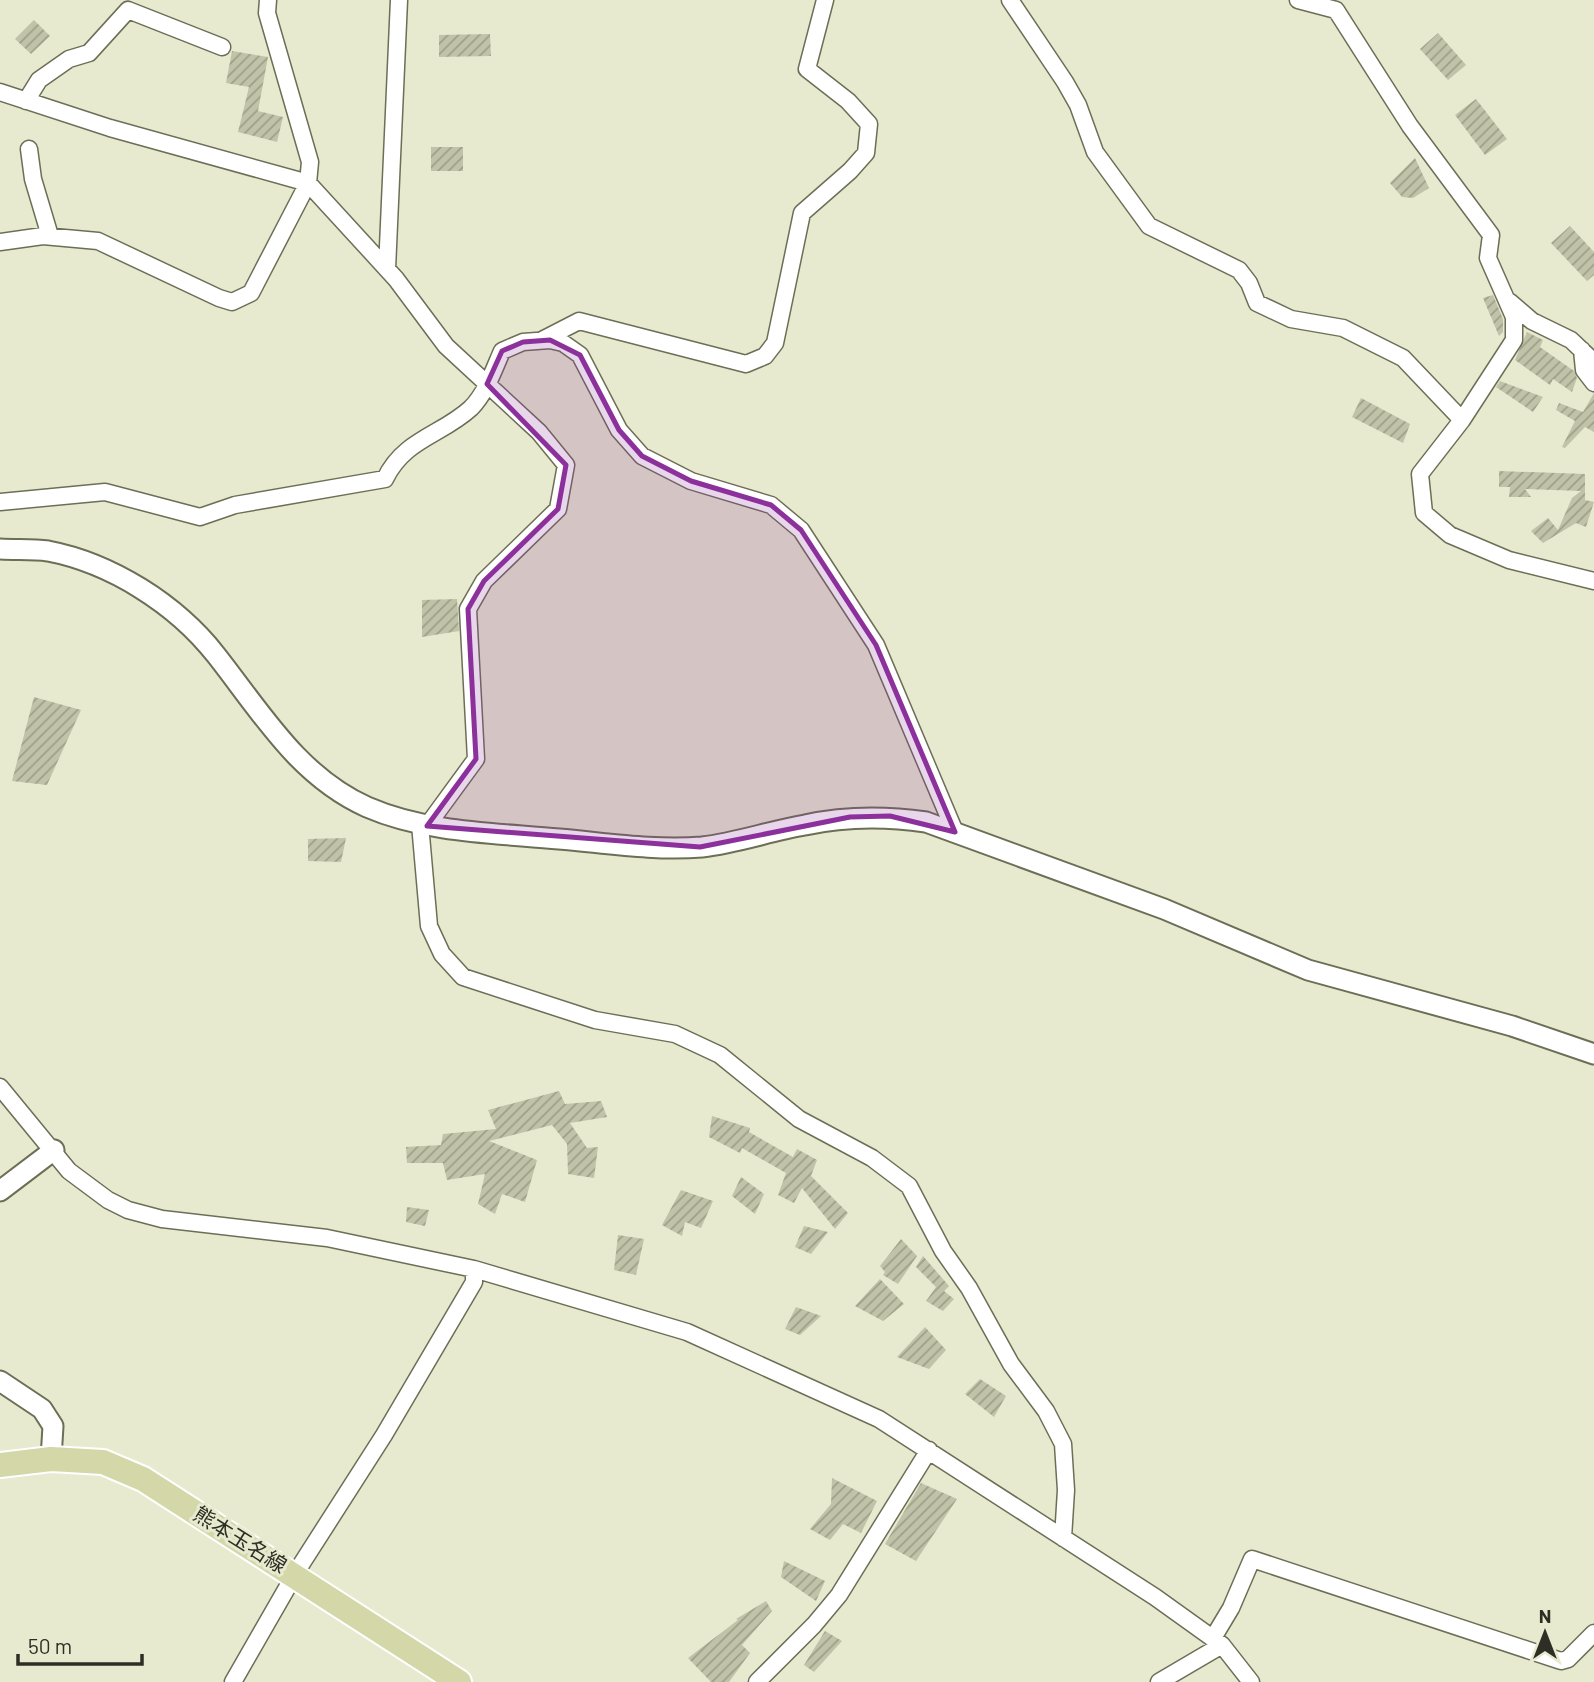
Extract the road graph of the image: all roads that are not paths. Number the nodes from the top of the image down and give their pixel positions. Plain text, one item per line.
1 (268, 0) edge
2 (399, 0) edge
3 (825, 0) edge
4 (1010, 0) edge
5 (1298, 0) edge
6 (222, 47) dead end
7 (0, 92) edge
8 (26, 100) junction
9 (29, 149) dead end
10 (308, 183) junction
11 (50, 236) junction
12 (0, 242) edge
13 (387, 269) junction
14 (1506, 298) junction
15 (542, 340) junction
16 (1582, 349) junction
17 (1594, 362) edge
18 (1594, 383) edge
19 (487, 384) junction
20 (1462, 420) junction
21 (0, 502) edge
22 (0, 549) edge
23 (1594, 581) edge
24 (424, 825) junction
25 (955, 832) junction
26 (1594, 1054) edge
27 (0, 1087) edge
28 (54, 1150) junction
29 (0, 1191) edge
30 (474, 1269) junction
31 (0, 1381) edge
32 (929, 1450) junction
33 (51, 1459) junction
34 (0, 1465) edge
35 (1063, 1538) junction
36 (295, 1574) junction
37 (1594, 1633) edge
38 (1217, 1641) junction
39 (233, 1682) edge
40 (459, 1682) edge
41 (757, 1682) edge
42 (1159, 1682) edge
43 (1251, 1682) edge

1 - 10 street
2 - 13 street
3 - 15 street
4 - 20 street
5 - 14 street
6 - 8 street
7 - 8 street
8 - 10 street
9 - 11 street
10 - 11 street
10 - 13 street
11 - 12 street
13 - 19 street
14 - 16 street
14 - 20 street
15 - 19 street
15 - 25 street
16 - 17 street
16 - 18 street
19 - 21 street
19 - 24 street
20 - 23 street
22 - 24 street
24 - 25 street
24 - 35 street
25 - 26 street
27 - 28 street
28 - 29 street
28 - 30 street
30 - 32 street
30 - 36 street
31 - 33 street
32 - 35 street
32 - 41 street
33 - 34 main road, 熊本玉名線
33 - 36 main road, 熊本玉名線
35 - 38 street
36 - 39 street
36 - 40 main road, 熊本玉名線
37 - 38 street
38 - 42 street
38 - 43 street

